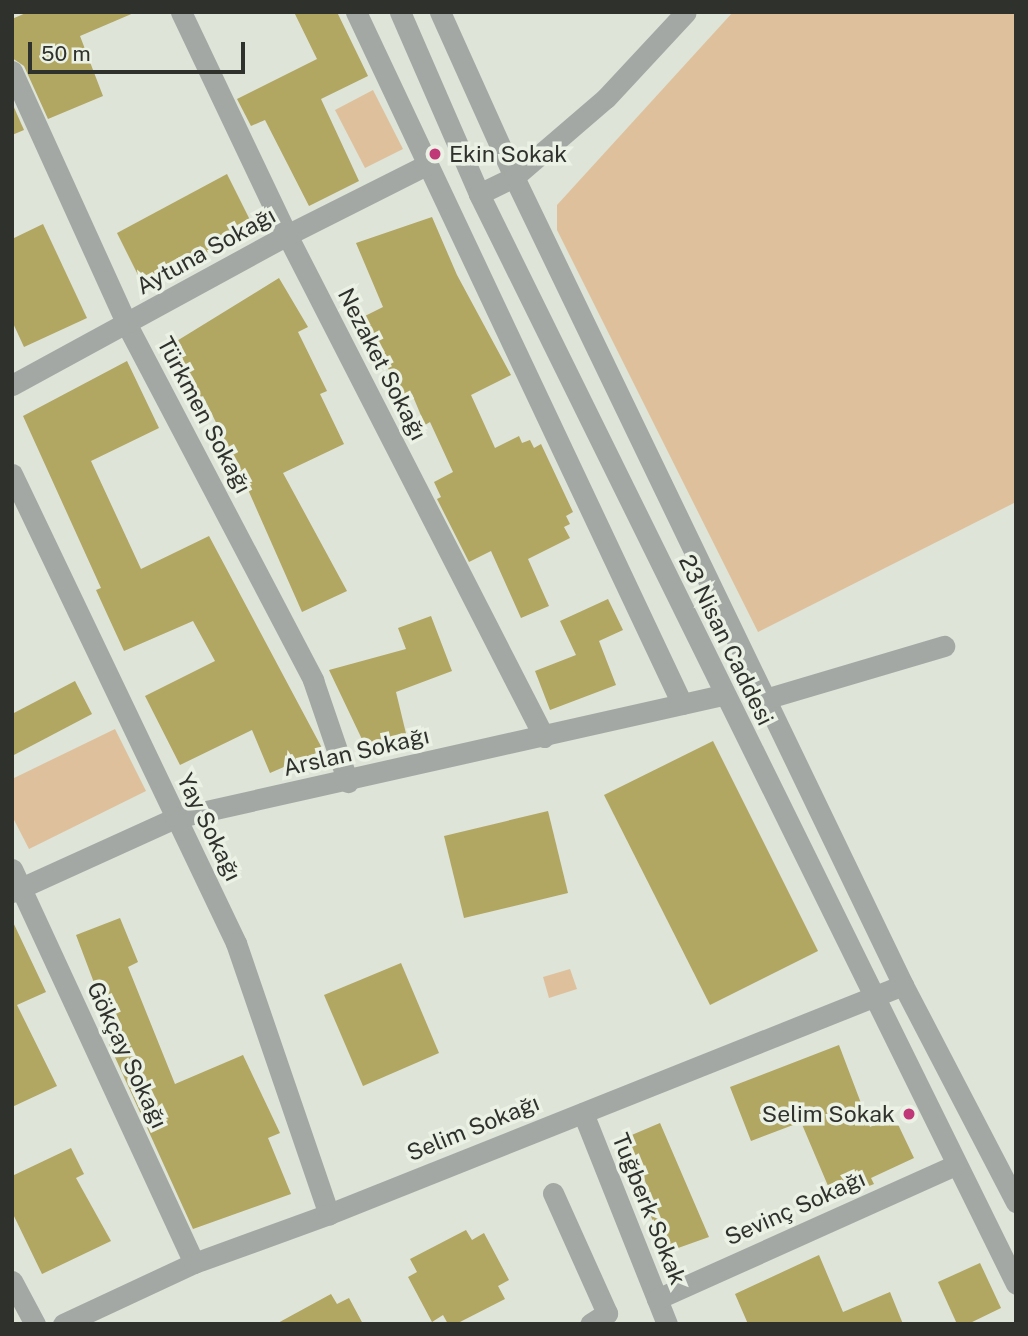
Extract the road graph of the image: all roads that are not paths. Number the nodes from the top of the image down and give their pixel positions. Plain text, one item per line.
1 (181, 12) edge
2 (356, 12) edge
3 (400, 12) edge
4 (439, 12) edge
5 (686, 12) edge
6 (12, 71) edge
7 (426, 166) junction
8 (514, 177) junction
9 (479, 194) junction
10 (287, 235) junction
11 (127, 325) junction
12 (12, 385) edge
13 (12, 474) edge
14 (944, 646) dead end
15 (722, 695) junction
16 (765, 699) junction
17 (682, 704) junction
18 (544, 737) junction
19 (348, 782) junction
20 (175, 818) junction
21 (15, 882) edge
22 (903, 985) junction
23 (871, 998) junction
24 (583, 1113) junction
25 (955, 1165) junction
26 (554, 1193) dead end
27 (1016, 1202) edge
28 (329, 1214) junction
29 (194, 1263) junction
30 (12, 1281) edge
31 (1016, 1284) edge
32 (657, 1298) junction
33 (35, 1324) edge
34 (63, 1324) edge
35 (590, 1324) edge
36 (667, 1324) edge

1 - 10 street, Nezaket Sokağı
2 - 7 street
3 - 9 street, 23 Nisan Caddesi
4 - 8 street, 23 Nisan Caddesi
5 - 8 street
6 - 11 street, Türkmen Sokağı
7 - 10 street, Aytuna Sokağı
7 - 17 street
8 - 9 street
8 - 16 street, 23 Nisan Caddesi
9 - 15 street, 23 Nisan Caddesi
10 - 11 street, Aytuna Sokağı
10 - 18 street, Nezaket Sokağı
11 - 12 street, Aytuna Sokağı
11 - 19 street, Türkmen Sokağı
13 - 20 street, Yay Sokağı
14 - 16 street
15 - 17 street, Arslan Sokağı
15 - 23 street, 23 Nisan Caddesi
16 - 22 street, 23 Nisan Caddesi
17 - 18 street, Arslan Sokağı
18 - 19 street, Arslan Sokağı
19 - 20 street, Arslan Sokağı
20 - 21 street, Arslan Sokağı
20 - 28 street, Yay Sokağı
21 - 29 street, Gökçay Sokağı
22 - 23 street, Selim Sokağı
22 - 27 street, 23 Nisan Caddesi
23 - 24 street, Selim Sokağı
23 - 25 street, 23 Nisan Caddesi
24 - 28 street, Selim Sokağı
24 - 32 street, Tuğberk Sokak
25 - 31 street, 23 Nisan Caddesi
25 - 32 street, Sevinç Sokağı
26 - 35 street
28 - 29 street, Selim Sokağı
29 - 34 street, Selim Sokağı
30 - 33 street
32 - 36 street, Tuğberk Sokak

